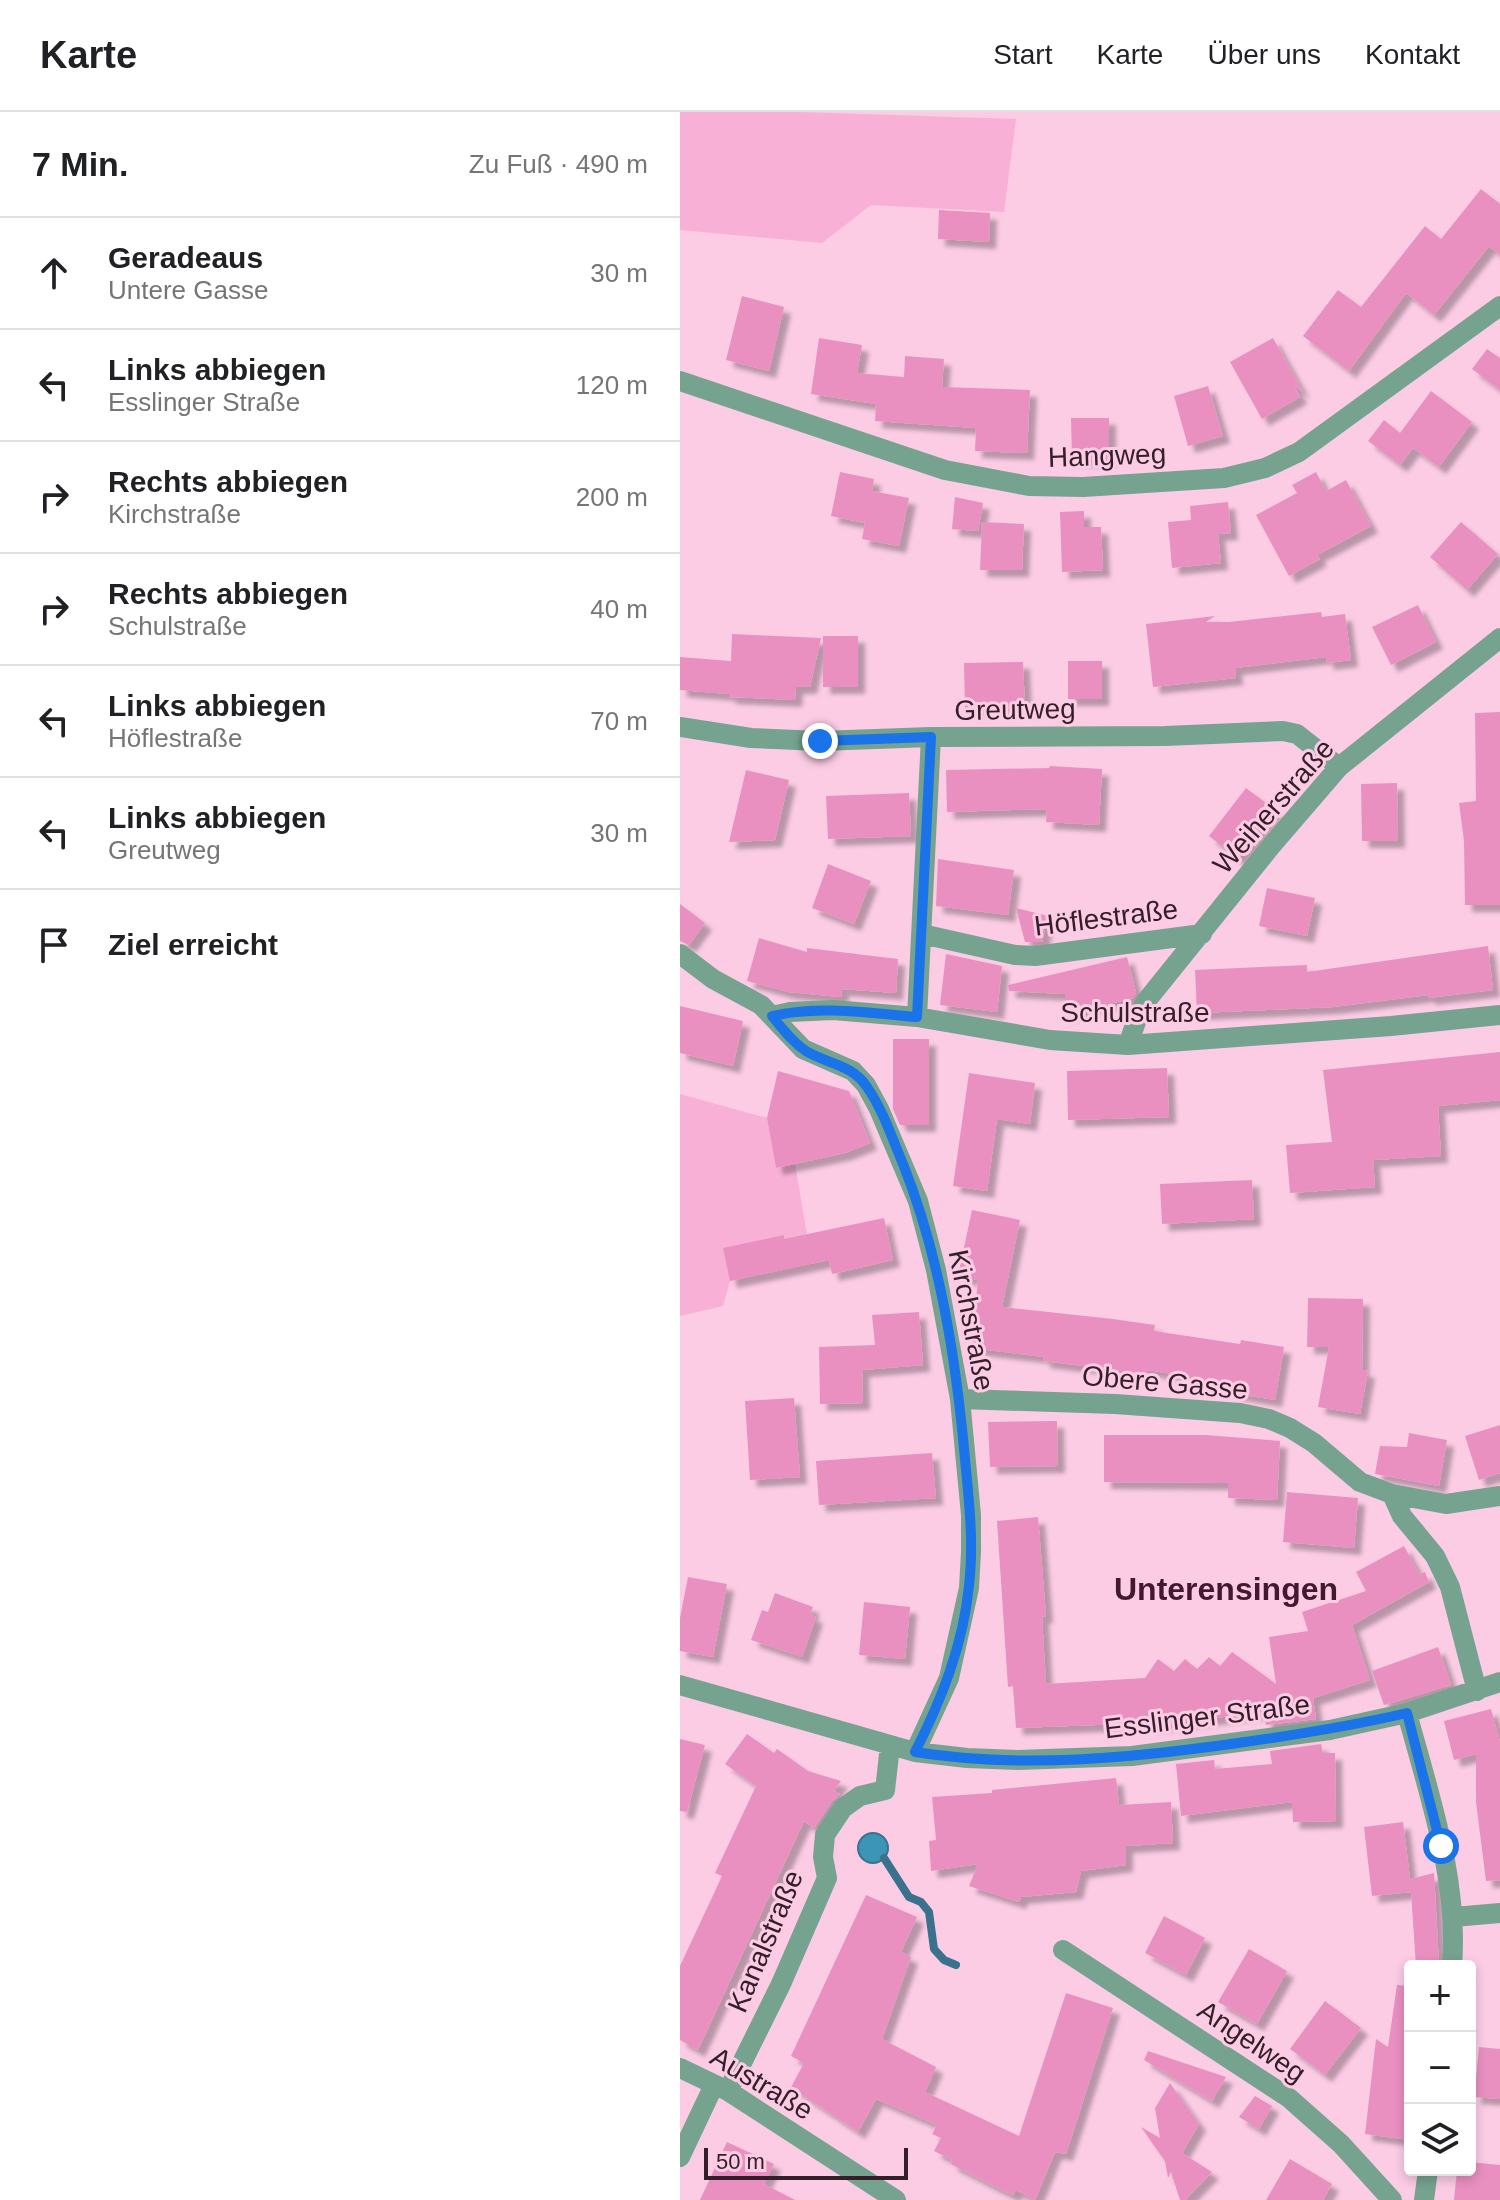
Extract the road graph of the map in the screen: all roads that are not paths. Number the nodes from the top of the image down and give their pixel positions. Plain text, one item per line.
1 (1500, 306) edge
2 (680, 381) edge
3 (1500, 638) edge
4 (680, 727) edge
5 (931, 737) junction
6 (1339, 767) junction
7 (922, 934) junction
8 (1202, 934) junction
9 (680, 954) edge
10 (1500, 1015) edge
11 (772, 1016) junction
12 (917, 1017) junction
13 (1128, 1045) junction
14 (960, 1399) junction
15 (1392, 1494) junction
16 (1500, 1496) edge
17 (1500, 1682) edge
18 (680, 1685) edge
19 (1477, 1691) junction
20 (1407, 1713) junction
21 (890, 1746) junction
22 (915, 1752) junction
23 (1500, 1913) edge
24 (1454, 1917) junction
25 (1063, 1950) dead end
26 (1452, 1960) edge
27 (680, 2068) edge
28 (721, 2088) junction
29 (680, 2157) edge
30 (1427, 2176) edge
31 (896, 2200) edge
32 (1392, 2200) edge
33 (1424, 2200) edge

1 - 2 street, Hangweg
3 - 6 street, Weiherstraße
4 - 5 street, Greutweg
5 - 6 street, Greutweg
5 - 7 street
6 - 8 street, Weiherstraße
7 - 8 street, Höflestraße
7 - 12 street
8 - 13 street, Weiherstraße
9 - 11 street, Kirchstraße
10 - 13 street, Schulstraße
11 - 12 street, Schulstraße
11 - 14 street, Kirchstraße
12 - 13 street, Schulstraße
14 - 15 street, Obere Gasse
14 - 22 street, Kirchstraße
15 - 16 street, Obere Gasse
15 - 19 street
17 - 19 street, Esslinger Straße
18 - 21 street, Esslinger Straße
19 - 20 street, Esslinger Straße
20 - 22 street, Esslinger Straße
20 - 24 street
21 - 22 street, Esslinger Straße
21 - 28 street, Kanalstraße
23 - 24 street
24 - 26 street
25 - 32 street, Angelweg
27 - 28 street, Austraße
28 - 29 street, Kanalstraße
28 - 31 street, Austraße
30 - 33 street

